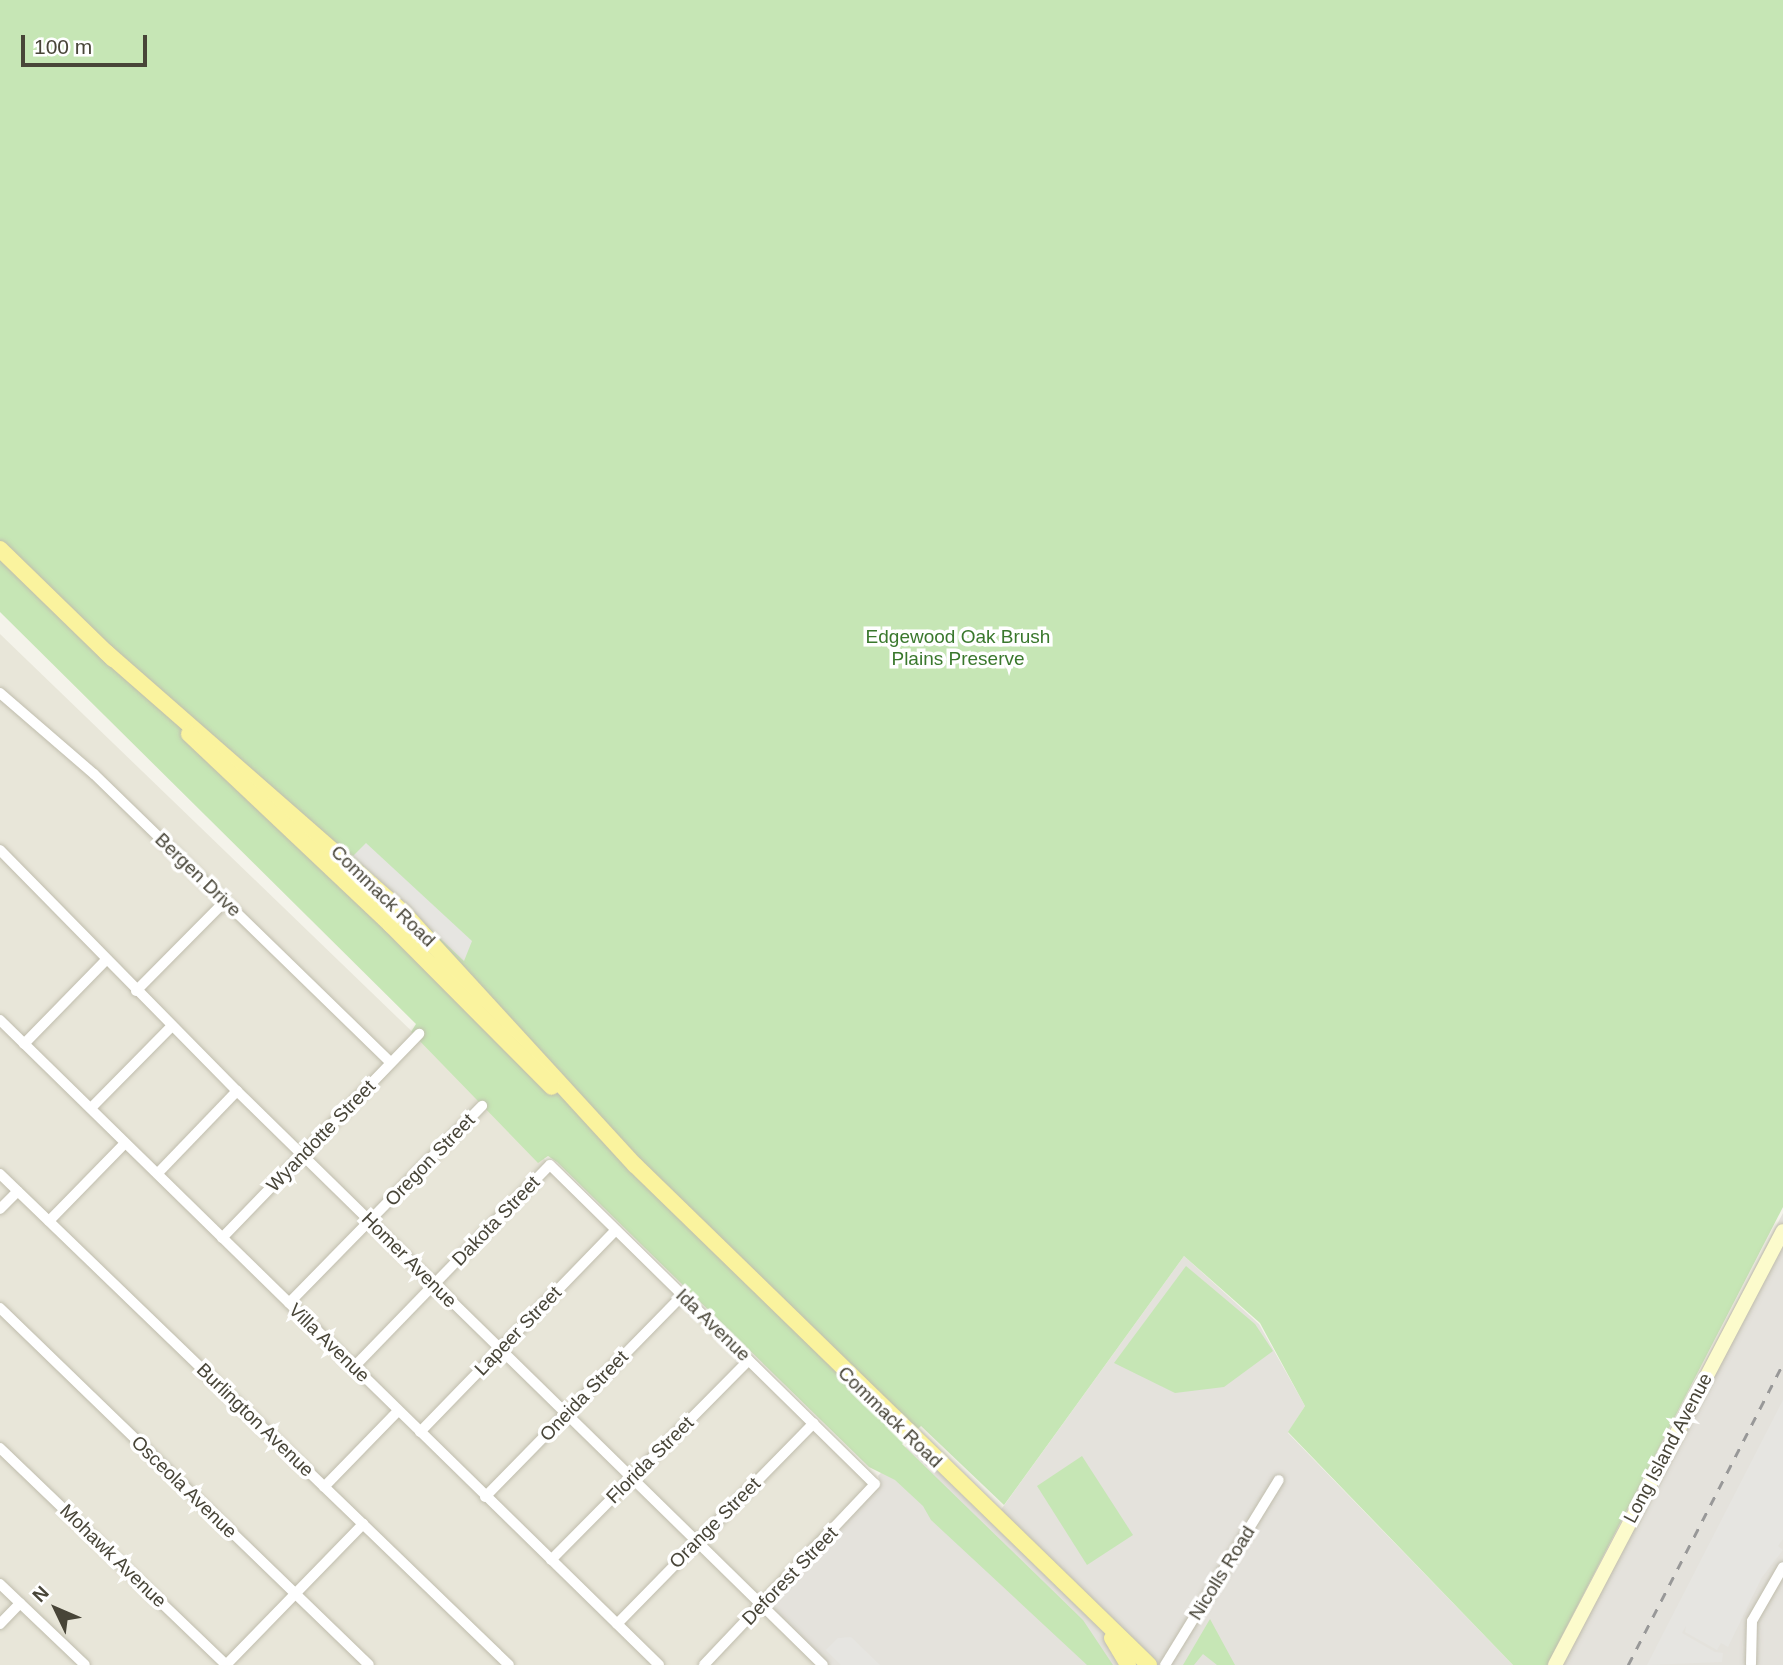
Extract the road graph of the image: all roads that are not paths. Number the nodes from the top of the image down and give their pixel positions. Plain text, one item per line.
1 (0, 549) edge
2 (3, 694) edge
3 (0, 706) edge
4 (0, 850) edge
5 (224, 902) junction
6 (105, 961) junction
7 (136, 991) junction
8 (0, 1020) edge
9 (172, 1026) junction
10 (419, 1034) dead end
11 (24, 1044) junction
12 (391, 1063) junction
13 (237, 1091) junction
14 (482, 1106) dead end
15 (91, 1108) junction
16 (125, 1143) junction
17 (303, 1156) junction
18 (550, 1166) joint
19 (158, 1173) junction
20 (0, 1174) edge
21 (18, 1191) junction
22 (0, 1209) edge
23 (49, 1221) junction
24 (370, 1222) junction
25 (616, 1230) junction
26 (1783, 1231) edge
27 (222, 1238) junction
28 (434, 1285) junction
29 (683, 1295) junction
30 (289, 1303) junction
31 (0, 1308) edge
32 (500, 1349) junction
33 (749, 1360) junction
34 (354, 1367) junction
35 (398, 1411) junction
36 (566, 1414) junction
37 (814, 1423) junction
38 (420, 1432) junction
39 (0, 1448) edge
40 (633, 1478) junction
41 (1279, 1480) dead end
42 (875, 1485) joint
43 (324, 1487) junction
44 (485, 1497) junction
45 (363, 1524) junction
46 (697, 1542) junction
47 (551, 1560) junction
48 (1783, 1567) edge
49 (0, 1584) edge
50 (295, 1594) junction
51 (20, 1603) junction
52 (762, 1606) junction
53 (0, 1623) edge
54 (617, 1624) junction
55 (1107, 1626) junction
56 (653, 1663) edge
57 (1751, 1664) edge
58 (85, 1665) edge
59 (226, 1665) edge
60 (369, 1665) edge
61 (509, 1665) edge
62 (704, 1665) edge
63 (823, 1665) edge
64 (1128, 1665) edge
65 (1149, 1665) edge
66 (1165, 1665) edge
67 (1555, 1665) edge

1 - 55 main road, Commack Road
2 - 3 street
2 - 5 street, Bergen Drive
4 - 6 street, Homer Avenue
5 - 7 street
5 - 12 street, Bergen Drive
6 - 7 street, Homer Avenue
6 - 11 street
7 - 9 street, Homer Avenue
8 - 11 street, Villa Avenue
9 - 13 street, Homer Avenue
9 - 15 street
10 - 12 street, Wyandotte Street
11 - 15 street, Villa Avenue
12 - 17 street, Wyandotte Street
13 - 17 street, Homer Avenue
13 - 19 street
14 - 24 street, Oregon Street
15 - 16 street, Villa Avenue
16 - 19 street, Villa Avenue
16 - 23 street
17 - 24 street, Homer Avenue
17 - 27 street, Wyandotte Street
18 - 25 street, Ida Avenue
18 - 28 street, Dakota Street
19 - 27 street, Villa Avenue
20 - 21 street, Burlington Avenue
21 - 22 street
21 - 23 street, Burlington Avenue
23 - 43 street, Burlington Avenue
24 - 28 street, Homer Avenue
24 - 30 street, Oregon Street
25 - 29 street, Ida Avenue
25 - 32 street, Lapeer Street
26 - 67 street, Long Island Avenue
27 - 30 street, Villa Avenue
28 - 32 street, Homer Avenue
28 - 34 street, Dakota Street
29 - 33 street, Ida Avenue
29 - 36 street, Oneida Street
30 - 34 street, Villa Avenue
31 - 50 street, Osceola Avenue
32 - 36 street, Homer Avenue
32 - 38 street, Lapeer Street
33 - 37 street, Ida Avenue
33 - 40 street, Florida Street
34 - 35 street, Villa Avenue
35 - 38 street, Villa Avenue
35 - 43 street
36 - 40 street, Homer Avenue
36 - 44 street, Oneida Street
37 - 42 street, Ida Avenue
37 - 46 street, Orange Street
38 - 44 street, Villa Avenue
39 - 59 street, Mohawk Avenue
40 - 46 street, Homer Avenue
40 - 47 street, Florida Street
41 - 66 street, Nicolls Road
42 - 52 street, Deforest Street
43 - 45 street, Burlington Avenue
44 - 47 street, Villa Avenue
45 - 50 street
45 - 61 street, Burlington Avenue
46 - 52 street, Homer Avenue
46 - 54 street, Orange Street
47 - 54 street, Villa Avenue
48 - 57 street
49 - 51 street
50 - 59 street
50 - 60 street, Osceola Avenue
51 - 53 street
51 - 58 street
52 - 62 street, Deforest Street
52 - 63 street, Homer Avenue
54 - 56 street, Villa Avenue
55 - 64 main road
55 - 65 main road, Commack Road

